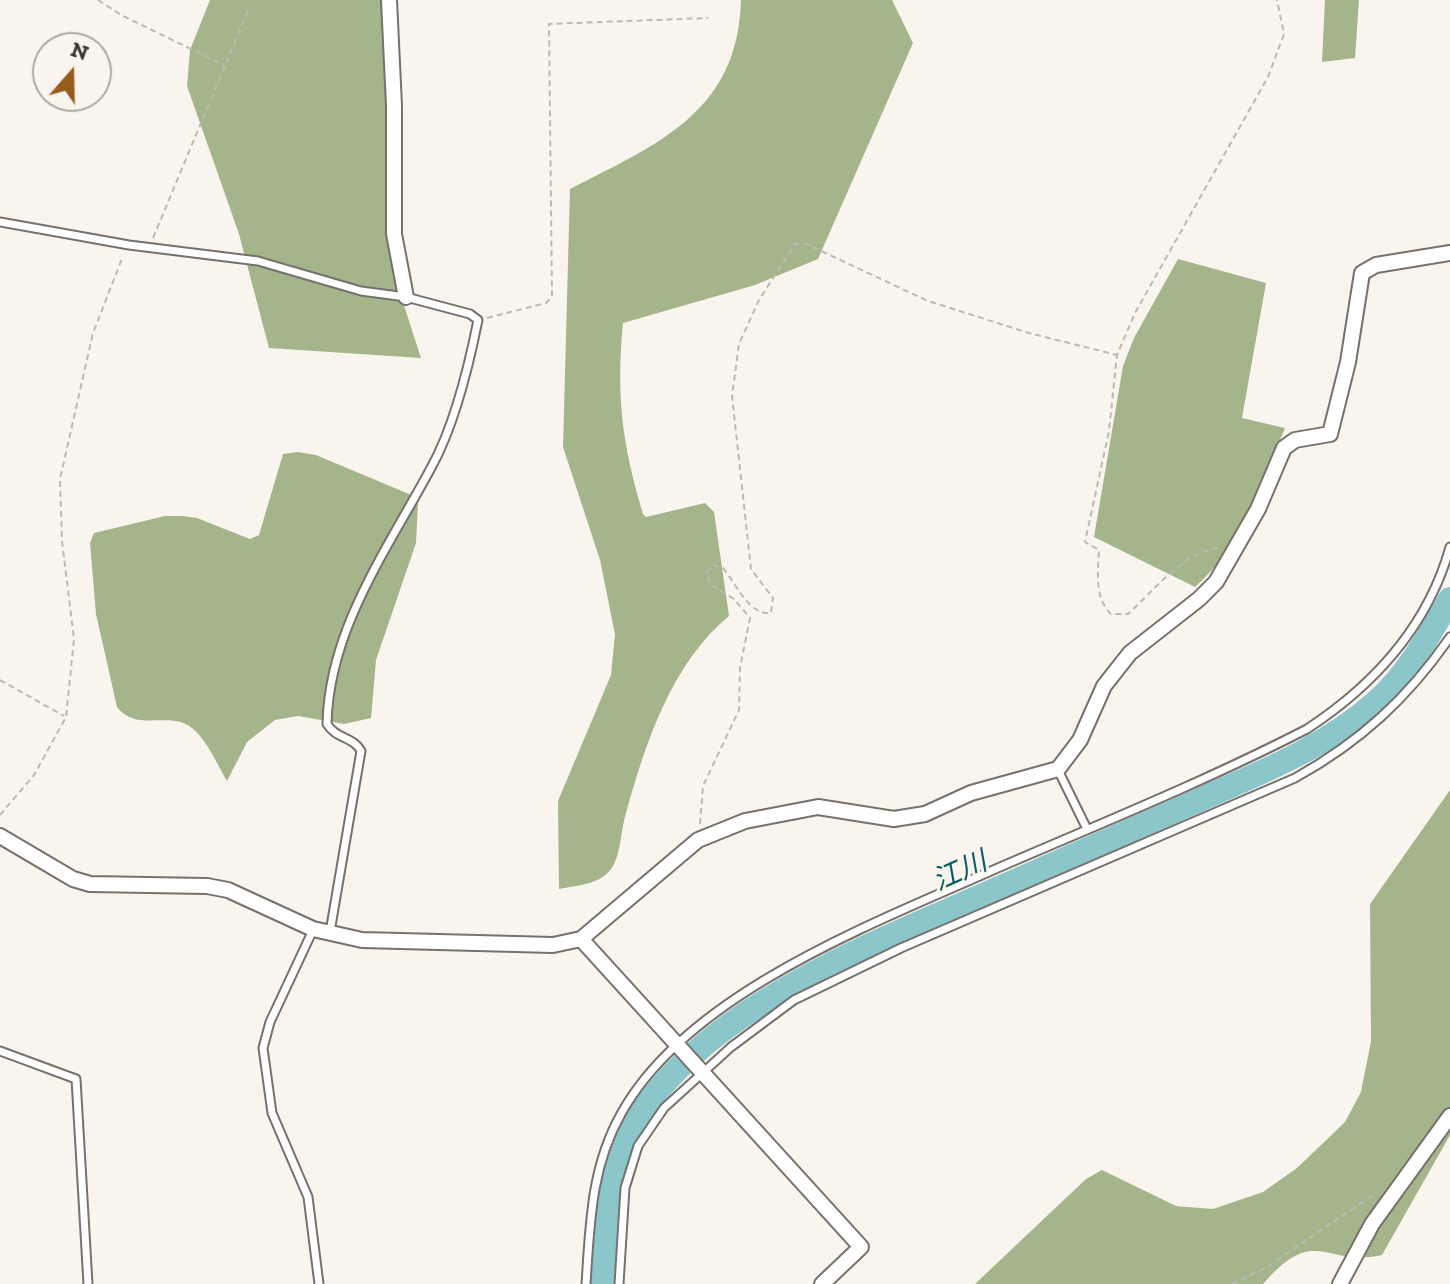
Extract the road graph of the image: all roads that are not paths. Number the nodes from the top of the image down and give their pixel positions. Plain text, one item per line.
1 (389, 0) edge
2 (0, 222) edge
3 (1450, 253) edge
4 (406, 297) junction
5 (1450, 547) edge
6 (1450, 637) edge
7 (1058, 769) junction
8 (1087, 829) junction
9 (0, 836) edge
10 (313, 929) junction
11 (330, 932) junction
12 (581, 939) junction
13 (680, 1047) junction
14 (0, 1051) edge
15 (700, 1070) junction
16 (1450, 1116) edge
17 (88, 1284) edge
18 (319, 1284) edge
19 (586, 1284) edge
20 (619, 1284) edge
21 (822, 1284) edge
22 (1340, 1284) edge

1 - 4 street
2 - 4 lane
3 - 7 street
4 - 11 lane
5 - 8 lane
6 - 15 lane
7 - 8 lane
7 - 12 street
8 - 13 lane
9 - 10 street
10 - 11 street
10 - 18 lane
11 - 12 street
12 - 13 street
13 - 15 street
13 - 19 lane
14 - 17 lane
15 - 20 lane
15 - 21 street
16 - 22 street

